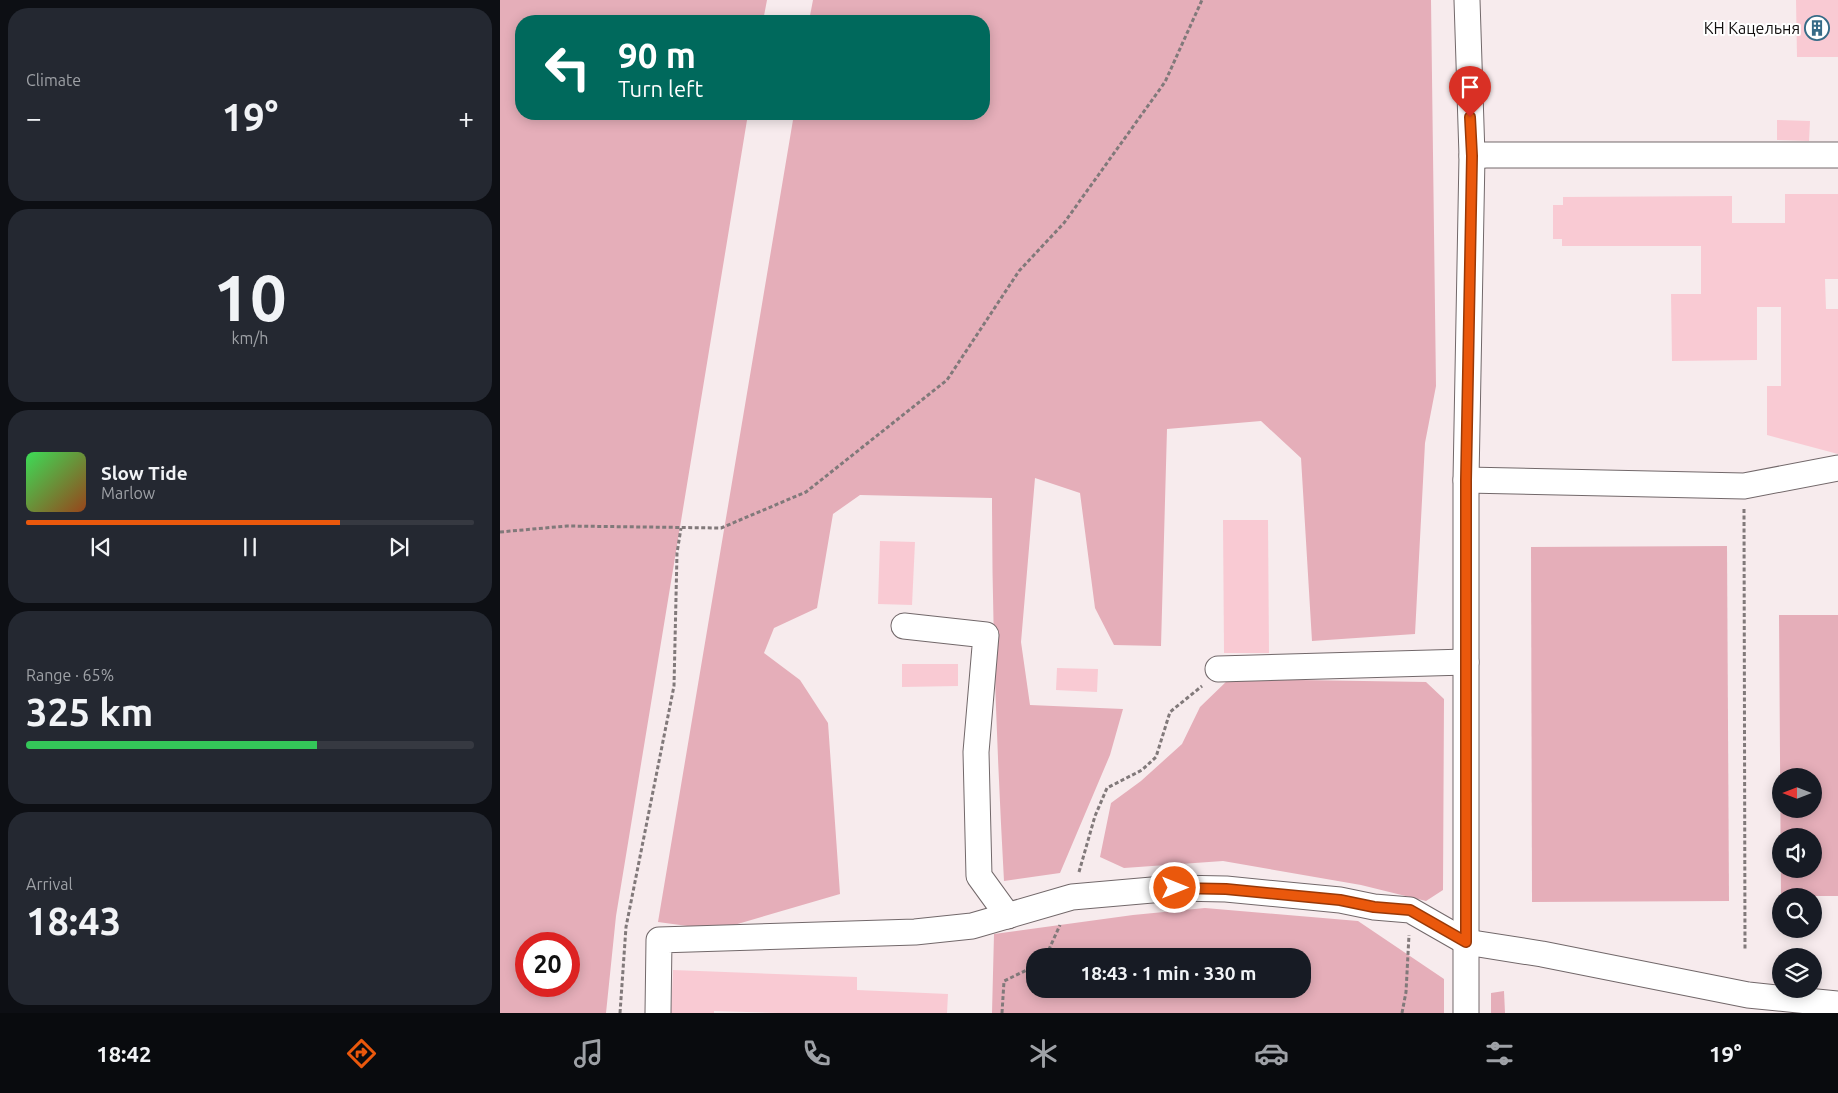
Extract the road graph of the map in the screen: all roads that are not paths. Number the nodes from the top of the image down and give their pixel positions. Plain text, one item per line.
1 (1467, 0) edge
2 (1838, 155) edge
3 (1472, 156) junction
4 (1838, 468) edge
5 (1466, 480) junction
6 (904, 626) dead end
7 (1466, 662) junction
8 (1218, 669) road end
9 (1008, 916) junction
10 (1466, 942) junction
11 (1747, 1004) edge
12 (1838, 1004) edge
13 (1789, 1006) edge
14 (658, 1013) edge
15 (1466, 1013) edge

1 - 3 street
2 - 3 street
3 - 5 street
4 - 5 street
5 - 7 street
6 - 9 street
7 - 8 street
7 - 10 street
9 - 10 street
9 - 14 street
10 - 11 street
10 - 15 street
11 - 13 street
12 - 13 street

